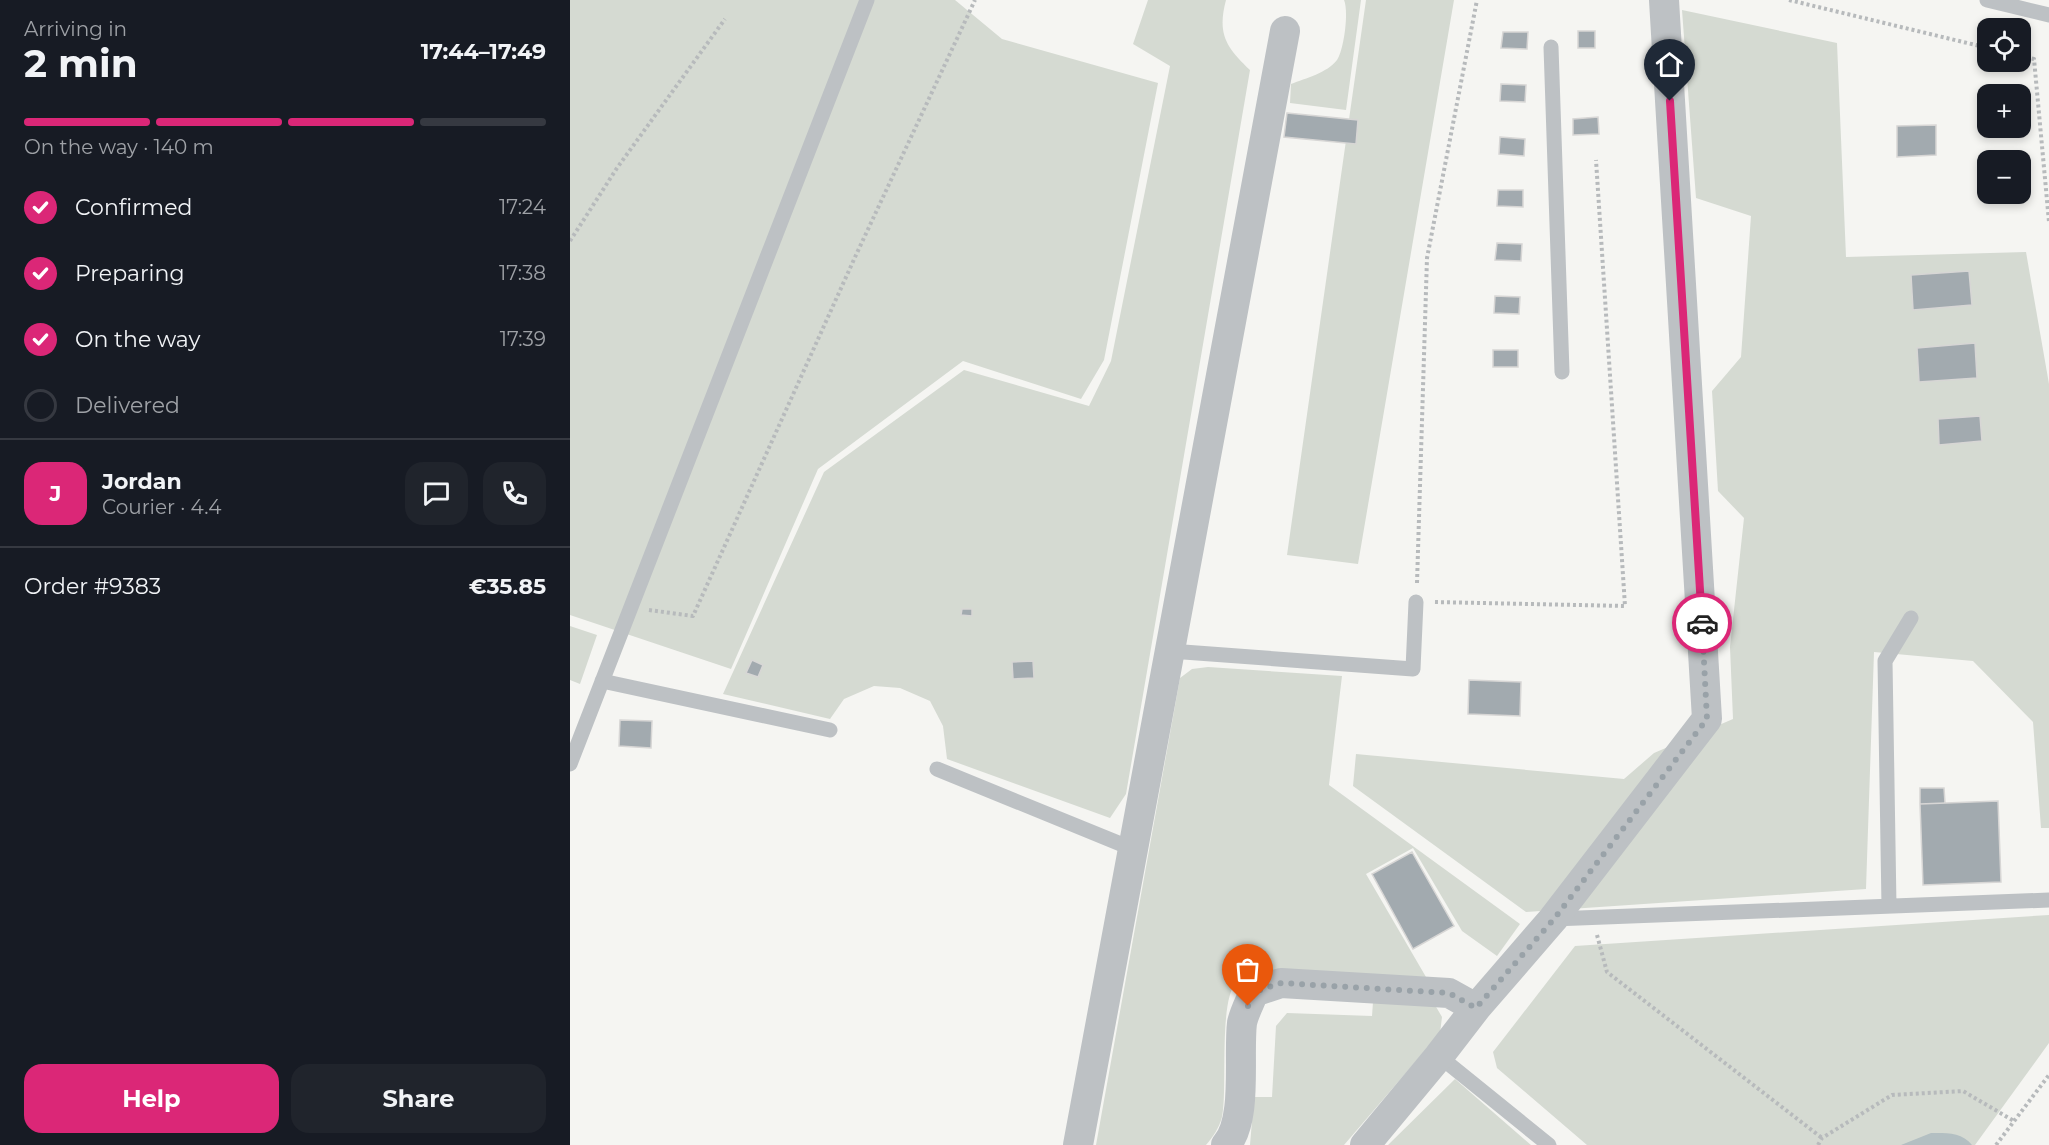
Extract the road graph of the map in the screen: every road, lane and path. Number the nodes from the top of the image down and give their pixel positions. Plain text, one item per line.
1 (867, 0) edge
2 (975, 0) edge
3 (1477, 0) edge
4 (1664, 0) edge
5 (1789, 0) edge
6 (1986, 0) edge
7 (2049, 15) edge
8 (725, 19) dead end
9 (1285, 31) dead end
10 (1977, 45) edge
11 (1551, 47) dead end
12 (2031, 58) edge
13 (1596, 160) dead end
14 (2049, 222) edge
15 (570, 241) edge
16 (1562, 372) dead end
17 (1416, 602) junction
18 (631, 608) junction
19 (1911, 618) dead end
20 (1170, 651) junction
21 (602, 681) junction
22 (830, 730) dead end
23 (570, 764) edge
24 (937, 769) dead end
25 (1133, 849) junction
26 (2049, 900) edge
27 (1889, 906) junction
28 (1592, 917) junction
29 (1554, 919) junction
30 (1476, 1008) junction
31 (1439, 1056) junction
32 (2049, 1075) edge
33 (2014, 1121) junction
34 (1822, 1138) junction
35 (1078, 1145) edge
36 (1226, 1145) edge
37 (1365, 1145) edge
38 (1549, 1145) edge
39 (1818, 1145) edge
40 (1996, 1145) edge

1 - 18 lane
2 - 18 path
3 - 17 path
4 - 29 street
5 - 10 path
6 - 7 lane
8 - 15 path
9 - 20 street
11 - 16 lane
12 - 14 path
13 - 17 path
17 - 20 lane
18 - 21 lane
19 - 27 lane
20 - 25 street
21 - 22 lane
21 - 23 lane
24 - 25 lane
25 - 35 street
26 - 27 lane
27 - 28 lane
28 - 29 lane
28 - 34 path
29 - 30 street
30 - 31 street
30 - 36 street
31 - 37 street
31 - 38 lane
32 - 33 path
33 - 34 path
33 - 40 path
34 - 39 path

